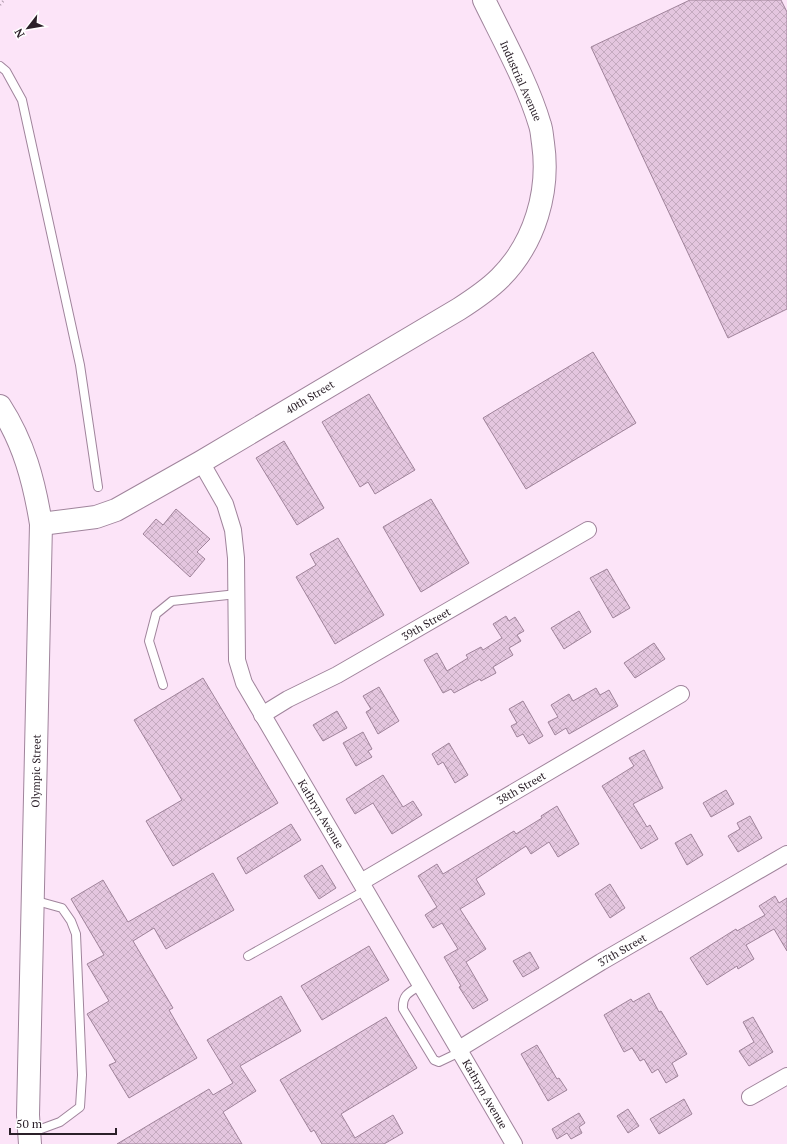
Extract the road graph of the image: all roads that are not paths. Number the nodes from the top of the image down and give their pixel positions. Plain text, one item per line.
1 (484, 0) edge
2 (0, 66) edge
3 (538, 214) joint
4 (0, 406) edge
5 (201, 462) junction
6 (98, 487) dead end
7 (41, 524) junction
8 (588, 530) dead end
9 (236, 594) junction
10 (163, 685) dead end
11 (681, 694) dead end
12 (262, 715) junction
13 (787, 854) edge
14 (363, 886) junction
15 (33, 900) junction
16 (248, 956) dead end
17 (421, 985) junction
18 (459, 1051) junction
19 (787, 1076) edge
20 (750, 1097) dead end
21 (30, 1139) edge
22 (514, 1144) edge

1 - 3 street, Industrial Avenue
2 - 6 lane
3 - 5 street, 40th Street
4 - 7 street, Olympic Street
5 - 7 street, 40th Street
5 - 9 street, Kathryn Avenue
7 - 15 street, Olympic Street
8 - 12 street, 39th Street
9 - 10 lane
9 - 12 street, Kathryn Avenue
11 - 14 street, 38th Street
12 - 14 street, Kathryn Avenue
13 - 18 street, 37th Street
14 - 16 lane
14 - 17 street, Kathryn Avenue
15 - 21 street, Olympic Street
15 - 21 lane
17 - 18 street, Kathryn Avenue
17 - 18 lane
18 - 22 street, Kathryn Avenue
19 - 20 street

